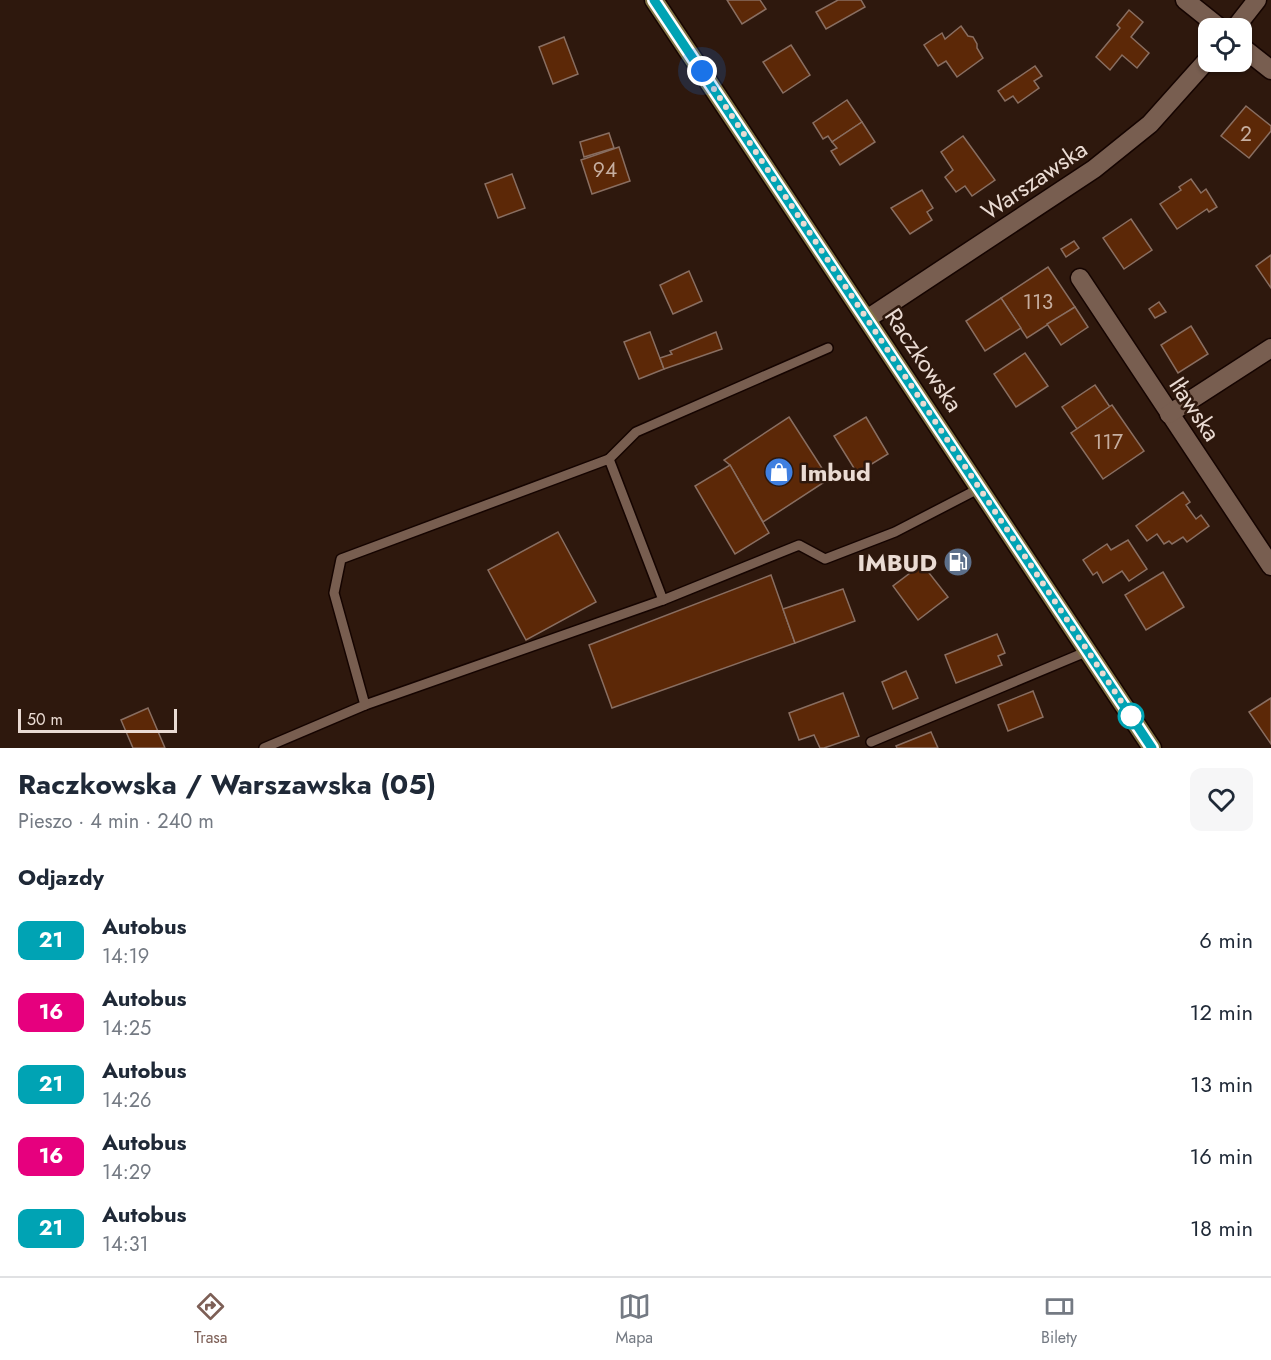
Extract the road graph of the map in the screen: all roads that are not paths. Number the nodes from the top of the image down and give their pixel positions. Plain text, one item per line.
1 (654, 0) edge
2 (1185, 0) edge
3 (1257, 0) edge
4 (1208, 18) edge
5 (1243, 18) edge
6 (1252, 55) edge
7 (1198, 70) edge
8 (1271, 70) edge
9 (1080, 278) dead end
10 (867, 319) junction
11 (828, 348) dead end
12 (1271, 348) edge
13 (1169, 414) junction
14 (609, 459) junction
15 (980, 488) junction
16 (1271, 566) edge
17 (663, 600) junction
18 (1088, 651) junction
19 (366, 705) junction
20 (871, 742) dead end
21 (264, 748) edge
22 (1152, 748) edge

1 - 10 street, Raczkowska
2 - 4 street
3 - 5 street
6 - 8 street
7 - 10 street, Warszawska
9 - 13 street, Iławska
10 - 15 street, Raczkowska
11 - 14 lane
12 - 13 street
13 - 16 street, Iławska
14 - 17 lane
14 - 19 lane
15 - 17 lane
15 - 18 street, Raczkowska
17 - 19 lane
18 - 20 lane
18 - 22 street, Raczkowska
19 - 21 lane

